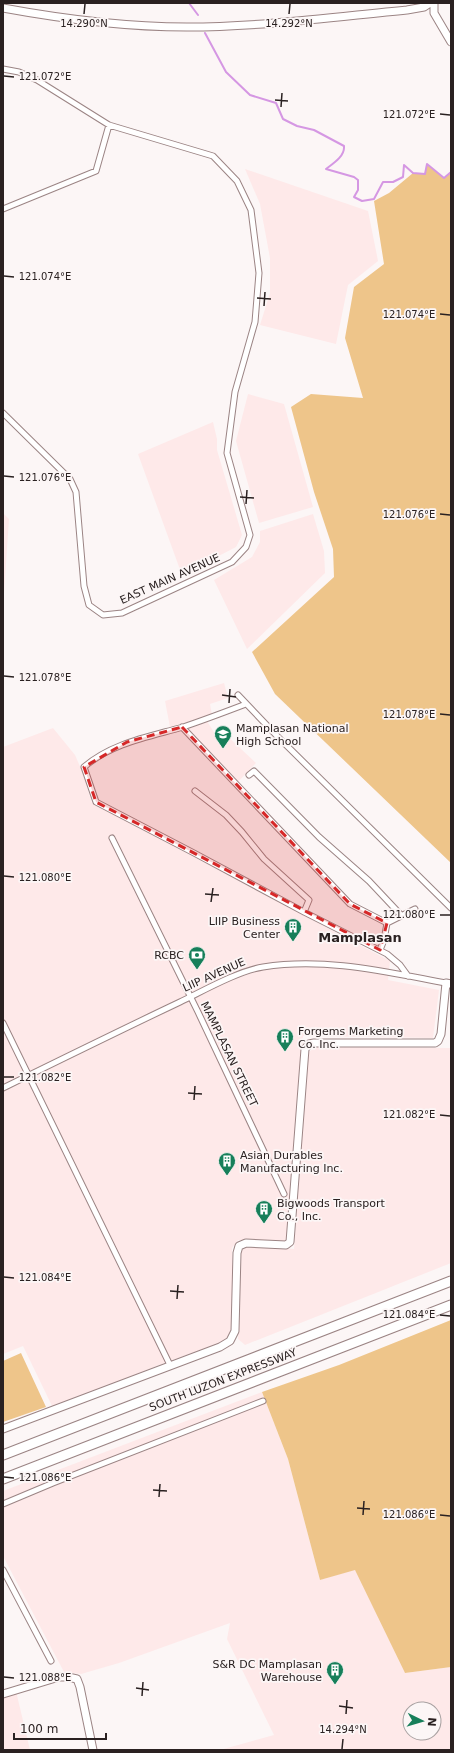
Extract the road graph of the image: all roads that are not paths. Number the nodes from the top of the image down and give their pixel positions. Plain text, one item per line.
1 (430, 3) edge
2 (434, 3) edge
3 (3, 8) edge
4 (407, 10) junction
5 (438, 21) junction
6 (451, 42) edge
7 (4, 69) edge
8 (109, 125) junction
9 (3, 209) edge
10 (3, 413) edge
11 (238, 695) dead end
12 (246, 704) junction
13 (182, 727) junction
14 (249, 776) dead end
15 (195, 791) dead end
16 (112, 838) dead end
17 (451, 908) edge
18 (415, 909) dead end
19 (304, 912) junction
20 (401, 915) junction
21 (387, 922) junction
22 (380, 950) junction
23 (408, 976) junction
24 (448, 983) edge
25 (191, 997) junction
26 (3, 1023) edge
27 (28, 1075) junction
28 (3, 1088) edge
29 (284, 1194) dead end
30 (451, 1281) edge
31 (451, 1305) edge
32 (170, 1365) junction
33 (263, 1401) dead end
34 (3, 1429) edge
35 (3, 1455) edge
36 (3, 1479) edge
37 (3, 1504) edge
38 (3, 1570) edge
39 (52, 1661) dead end
40 (3, 1694) edge
41 (93, 1750) edge

1 - 4 street
2 - 5 street
3 - 4 street
4 - 5 street
5 - 6 street
7 - 8 street, EAST MAIN AVENUE
8 - 9 street
8 - 10 street, EAST MAIN AVENUE
11 - 12 street
12 - 13 street
12 - 17 street
13 - 19 street
13 - 21 street
14 - 20 street
15 - 19 street
16 - 25 street, MAMPLASAN STREET
18 - 20 street
19 - 22 street
20 - 21 street
21 - 22 street
22 - 23 street
23 - 24 street, LIIP AVENUE
23 - 25 street, LIIP AVENUE
24 - 32 street
25 - 27 street, LIIP AVENUE
25 - 29 street, MAMPLASAN STREET
26 - 27 street
27 - 28 street, LIIP AVENUE
27 - 32 street
30 - 35 highway, SOUTH LUZON EXPRESSWAY
31 - 36 highway, SOUTH LUZON EXPRESSWAY
32 - 34 street
33 - 37 street
38 - 39 street
40 - 41 street

